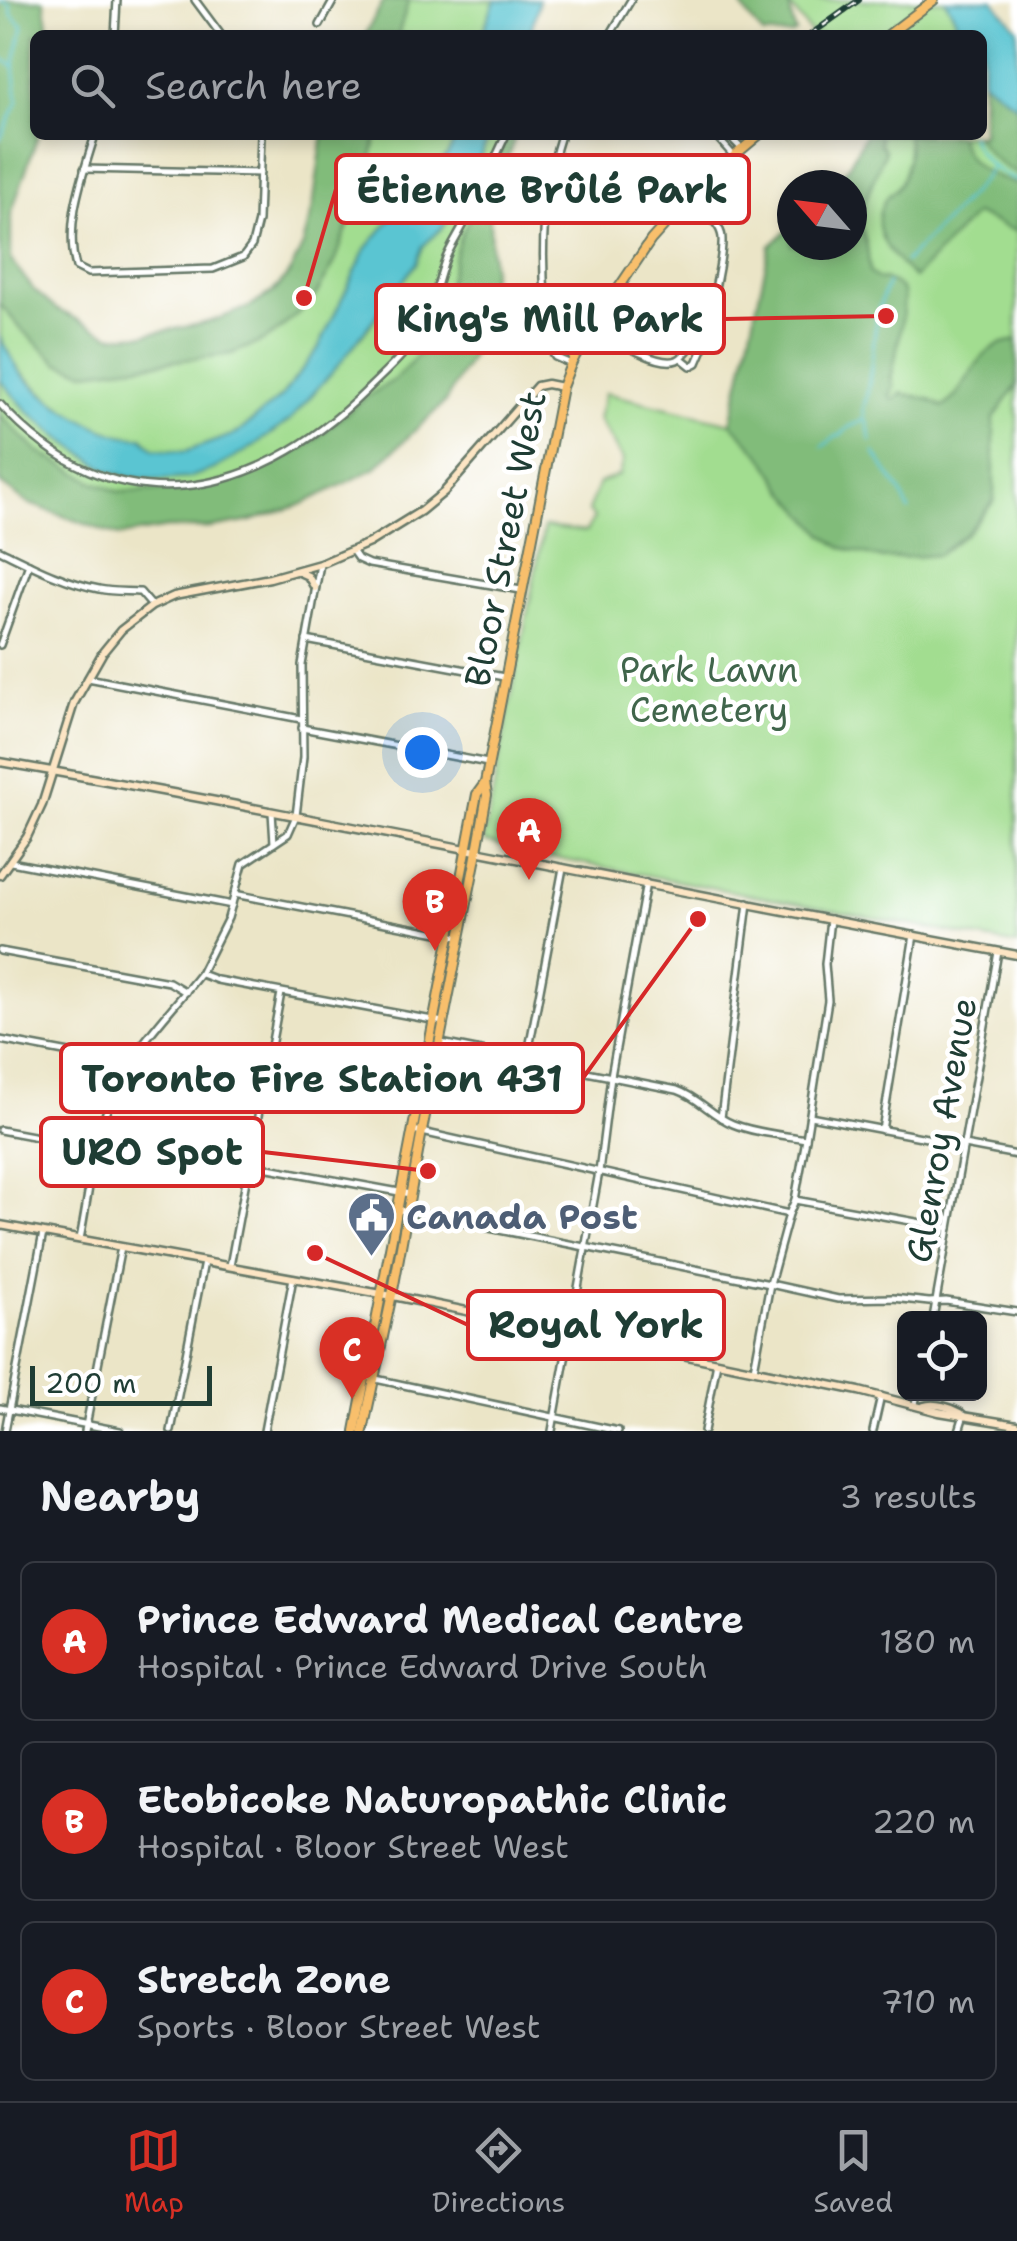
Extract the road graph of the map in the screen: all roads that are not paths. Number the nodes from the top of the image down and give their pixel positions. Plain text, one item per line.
1 (117, 0) edge
2 (195, 0) edge
3 (334, 0) edge
4 (632, 0) edge
5 (934, 0) edge
6 (320, 25) dead end
7 (115, 30) edge
8 (217, 30) edge
9 (613, 30) edge
10 (895, 30) edge
11 (93, 140) edge
12 (261, 140) edge
13 (504, 140) edge
14 (560, 140) edge
15 (720, 140) edge
16 (733, 140) edge
17 (752, 140) edge
18 (742, 148) junction
19 (734, 156) junction
20 (84, 169) junction
21 (260, 172) junction
22 (688, 198) junction
23 (592, 326) junction
24 (703, 330) junction
25 (681, 358) junction
26 (571, 364) junction
27 (562, 387) junction
28 (0, 404) edge
29 (0, 550) edge
30 (353, 552) junction
31 (30, 564) junction
32 (320, 564) junction
33 (296, 570) junction
34 (315, 588) junction
35 (521, 590) junction
36 (152, 606) junction
37 (306, 640) junction
38 (0, 645) edge
39 (504, 677) junction
40 (88, 678) junction
41 (301, 719) junction
42 (302, 728) junction
43 (0, 762) edge
44 (488, 763) junction
45 (54, 771) junction
46 (272, 812) junction
47 (296, 816) junction
48 (274, 844) junction
49 (472, 849) junction
50 (11, 862) junction
51 (563, 868) junction
52 (0, 876) edge
53 (646, 884) junction
54 (234, 894) junction
55 (748, 903) junction
56 (232, 905) junction
57 (830, 919) junction
58 (914, 934) junction
59 (455, 936) junction
60 (0, 951) edge
61 (998, 951) junction
62 (1017, 954) edge
63 (200, 974) junction
64 (186, 992) junction
65 (281, 992) junction
66 (438, 1022) junction
67 (0, 1040) edge
68 (434, 1042) junction
69 (139, 1050) junction
70 (527, 1059) junction
71 (126, 1069) junction
72 (611, 1076) junction
73 (265, 1080) junction
74 (422, 1107) junction
75 (810, 1116) junction
76 (721, 1118) junction
77 (0, 1130) edge
78 (882, 1130) junction
79 (418, 1131) junction
80 (100, 1137) junction
81 (806, 1139) junction
82 (963, 1145) junction
83 (97, 1148) junction
84 (1017, 1156) edge
85 (249, 1165) junction
86 (599, 1172) junction
87 (406, 1193) junction
88 (795, 1200) junction
89 (403, 1211) junction
90 (789, 1214) junction
91 (0, 1226) edge
92 (949, 1228) junction
93 (43, 1233) junction
94 (80, 1240) junction
95 (121, 1247) junction
96 (584, 1247) junction
97 (204, 1262) junction
98 (230, 1266) junction
99 (294, 1278) junction
100 (770, 1284) junction
101 (387, 1295) junction
102 (936, 1302) junction
103 (935, 1311) edge
104 (1017, 1312) edge
105 (569, 1332) junction
106 (717, 1362) junction
107 (754, 1369) junction
108 (370, 1378) junction
109 (881, 1396) junction
110 (916, 1401) edge
111 (915, 1404) junction
112 (0, 1408) edge
113 (9, 1410) junction
114 (964, 1415) junction
115 (554, 1419) junction
116 (1017, 1426) edge
117 (86, 1428) edge
118 (5, 1431) edge
119 (120, 1431) edge
120 (171, 1431) edge
121 (264, 1431) edge
122 (354, 1431) edge
123 (363, 1431) edge
124 (552, 1431) edge
125 (618, 1431) edge
126 (704, 1431) edge
127 (873, 1431) edge
128 (960, 1431) edge

1 - 7 street
2 - 8 street
3 - 6 street
4 - 9 street
5 - 10 main road
11 - 20 street
12 - 21 street
13 - 28 street
14 - 26 street
15 - 19 street
16 - 18 street
17 - 18 main road, Bloor Street West
18 - 19 main road, Bloor Street West
19 - 22 main road, Bloor Street West
20 - 21 street
20 - 21 street
22 - 23 main road, Bloor Street West
22 - 24 street
23 - 25 street
23 - 26 main road, Bloor Street West
24 - 25 street
24 - 25 street
26 - 27 main road, Bloor Street West
27 - 30 street
27 - 35 main road, Bloor Street West
29 - 31 street
30 - 32 street
30 - 35 street
31 - 36 street
31 - 38 street
32 - 33 street
32 - 34 street
33 - 34 street
33 - 36 street
34 - 37 street
35 - 39 main road, Bloor Street West
36 - 40 street
37 - 39 street
37 - 41 street
39 - 44 main road, Bloor Street West
40 - 41 street
40 - 45 street
41 - 42 street
42 - 44 street
42 - 47 street
43 - 45 street
44 - 49 main road, Bloor Street West
45 - 46 street
45 - 50 street
46 - 47 street
46 - 48 street
47 - 48 street
47 - 49 street
48 - 54 street
49 - 51 street
49 - 59 main road, Bloor Street West
50 - 52 street
50 - 56 street
51 - 53 street
51 - 70 street
53 - 55 street
53 - 72 street
54 - 56 street
54 - 59 street
55 - 57 street
55 - 76 street
56 - 63 street
57 - 58 street
57 - 75 street
58 - 61 street
58 - 78 street
59 - 66 main road, Bloor Street West
60 - 64 street
61 - 62 street
61 - 82 street, Glenroy Avenue
63 - 64 street
63 - 65 street
64 - 69 street
65 - 66 street
65 - 73 street
66 - 68 main road, Bloor Street West
67 - 71 street
68 - 70 street
68 - 74 main road, Bloor Street West
69 - 71 street
69 - 73 street
70 - 72 street
71 - 80 street
72 - 76 street
72 - 86 street
73 - 74 street
73 - 85 street
74 - 79 main road, Bloor Street West
75 - 78 street
75 - 81 street
76 - 81 street
77 - 83 street
78 - 82 street
79 - 86 street
79 - 87 main road, Bloor Street West
80 - 83 street
80 - 85 street
81 - 88 street
82 - 84 street
82 - 92 street, Glenroy Avenue
83 - 94 street
85 - 87 street
85 - 98 street
86 - 90 street
86 - 96 street
87 - 89 main road, Bloor Street West
88 - 90 street
88 - 92 street
89 - 96 street
89 - 101 main road, Bloor Street West
90 - 100 street
91 - 93 street
92 - 102 street, Glenroy Avenue
93 - 94 street
93 - 113 street
94 - 95 street
95 - 97 street
95 - 117 street
96 - 100 street
96 - 105 street
97 - 98 street
97 - 120 street
98 - 99 street
99 - 101 street
99 - 121 street
100 - 102 street
100 - 107 street
101 - 105 street
101 - 108 main road, Bloor Street West
102 - 103 street, Glenroy Avenue
102 - 104 street
105 - 106 street
105 - 115 street
106 - 107 street
106 - 126 street
107 - 109 street
108 - 115 street
108 - 122 main road, Bloor Street West
108 - 123 main road, Bloor Street West
109 - 111 street
109 - 127 street
110 - 111 street
111 - 114 street
112 - 113 street
113 - 117 street
113 - 118 street
114 - 116 street
114 - 128 street
115 - 124 street
115 - 125 street
117 - 119 street

